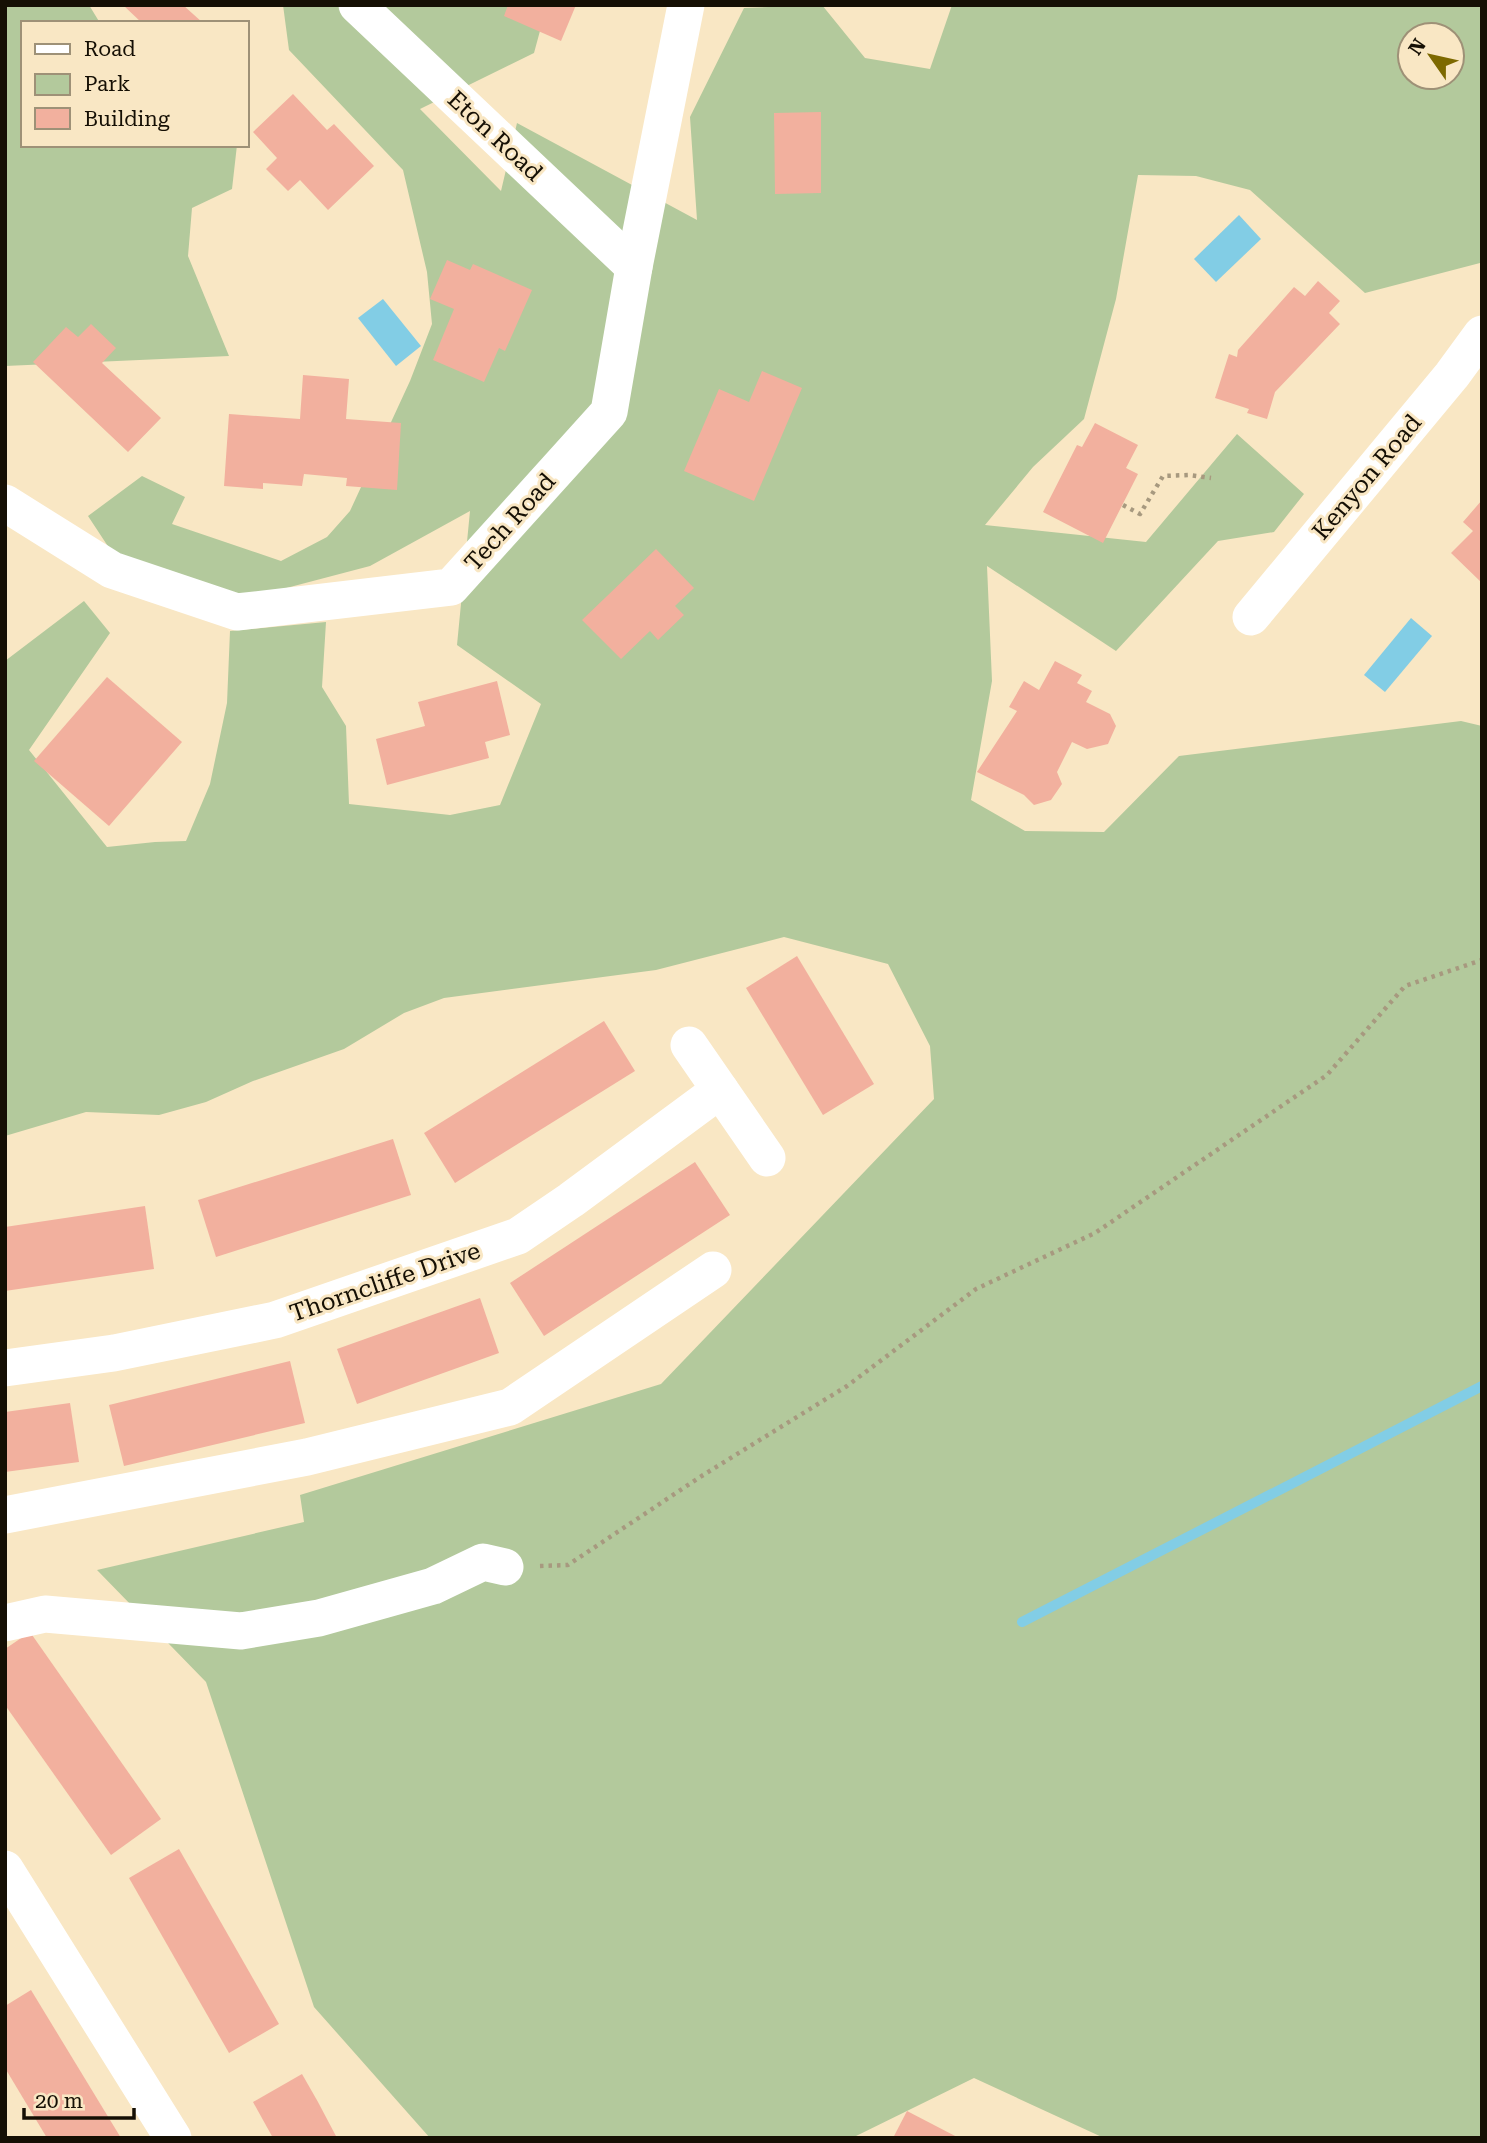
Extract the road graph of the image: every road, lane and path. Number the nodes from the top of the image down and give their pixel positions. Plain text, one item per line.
1 (357, 5) edge
2 (686, 5) edge
3 (634, 267) junction
4 (1482, 334) edge
5 (1211, 478) dead end
6 (5, 503) edge
7 (1123, 505) dead end
8 (1251, 618) dead end
9 (1482, 960) edge
10 (689, 1045) dead end
11 (720, 1090) junction
12 (767, 1158) dead end
13 (713, 1270) dead end
14 (5, 1368) edge
15 (5, 1515) edge
16 (505, 1567) joint
17 (5, 1623) edge
18 (5, 1869) edge
19 (173, 2138) edge

1 - 3 street, Eton Road
2 - 3 street, Tech Road
3 - 6 street, Tech Road
4 - 8 street, Kenyon Road
5 - 7 path
9 - 16 path
10 - 11 street
11 - 12 street
11 - 14 street, Thorncliffe Drive
13 - 15 street
16 - 17 street
18 - 19 street

